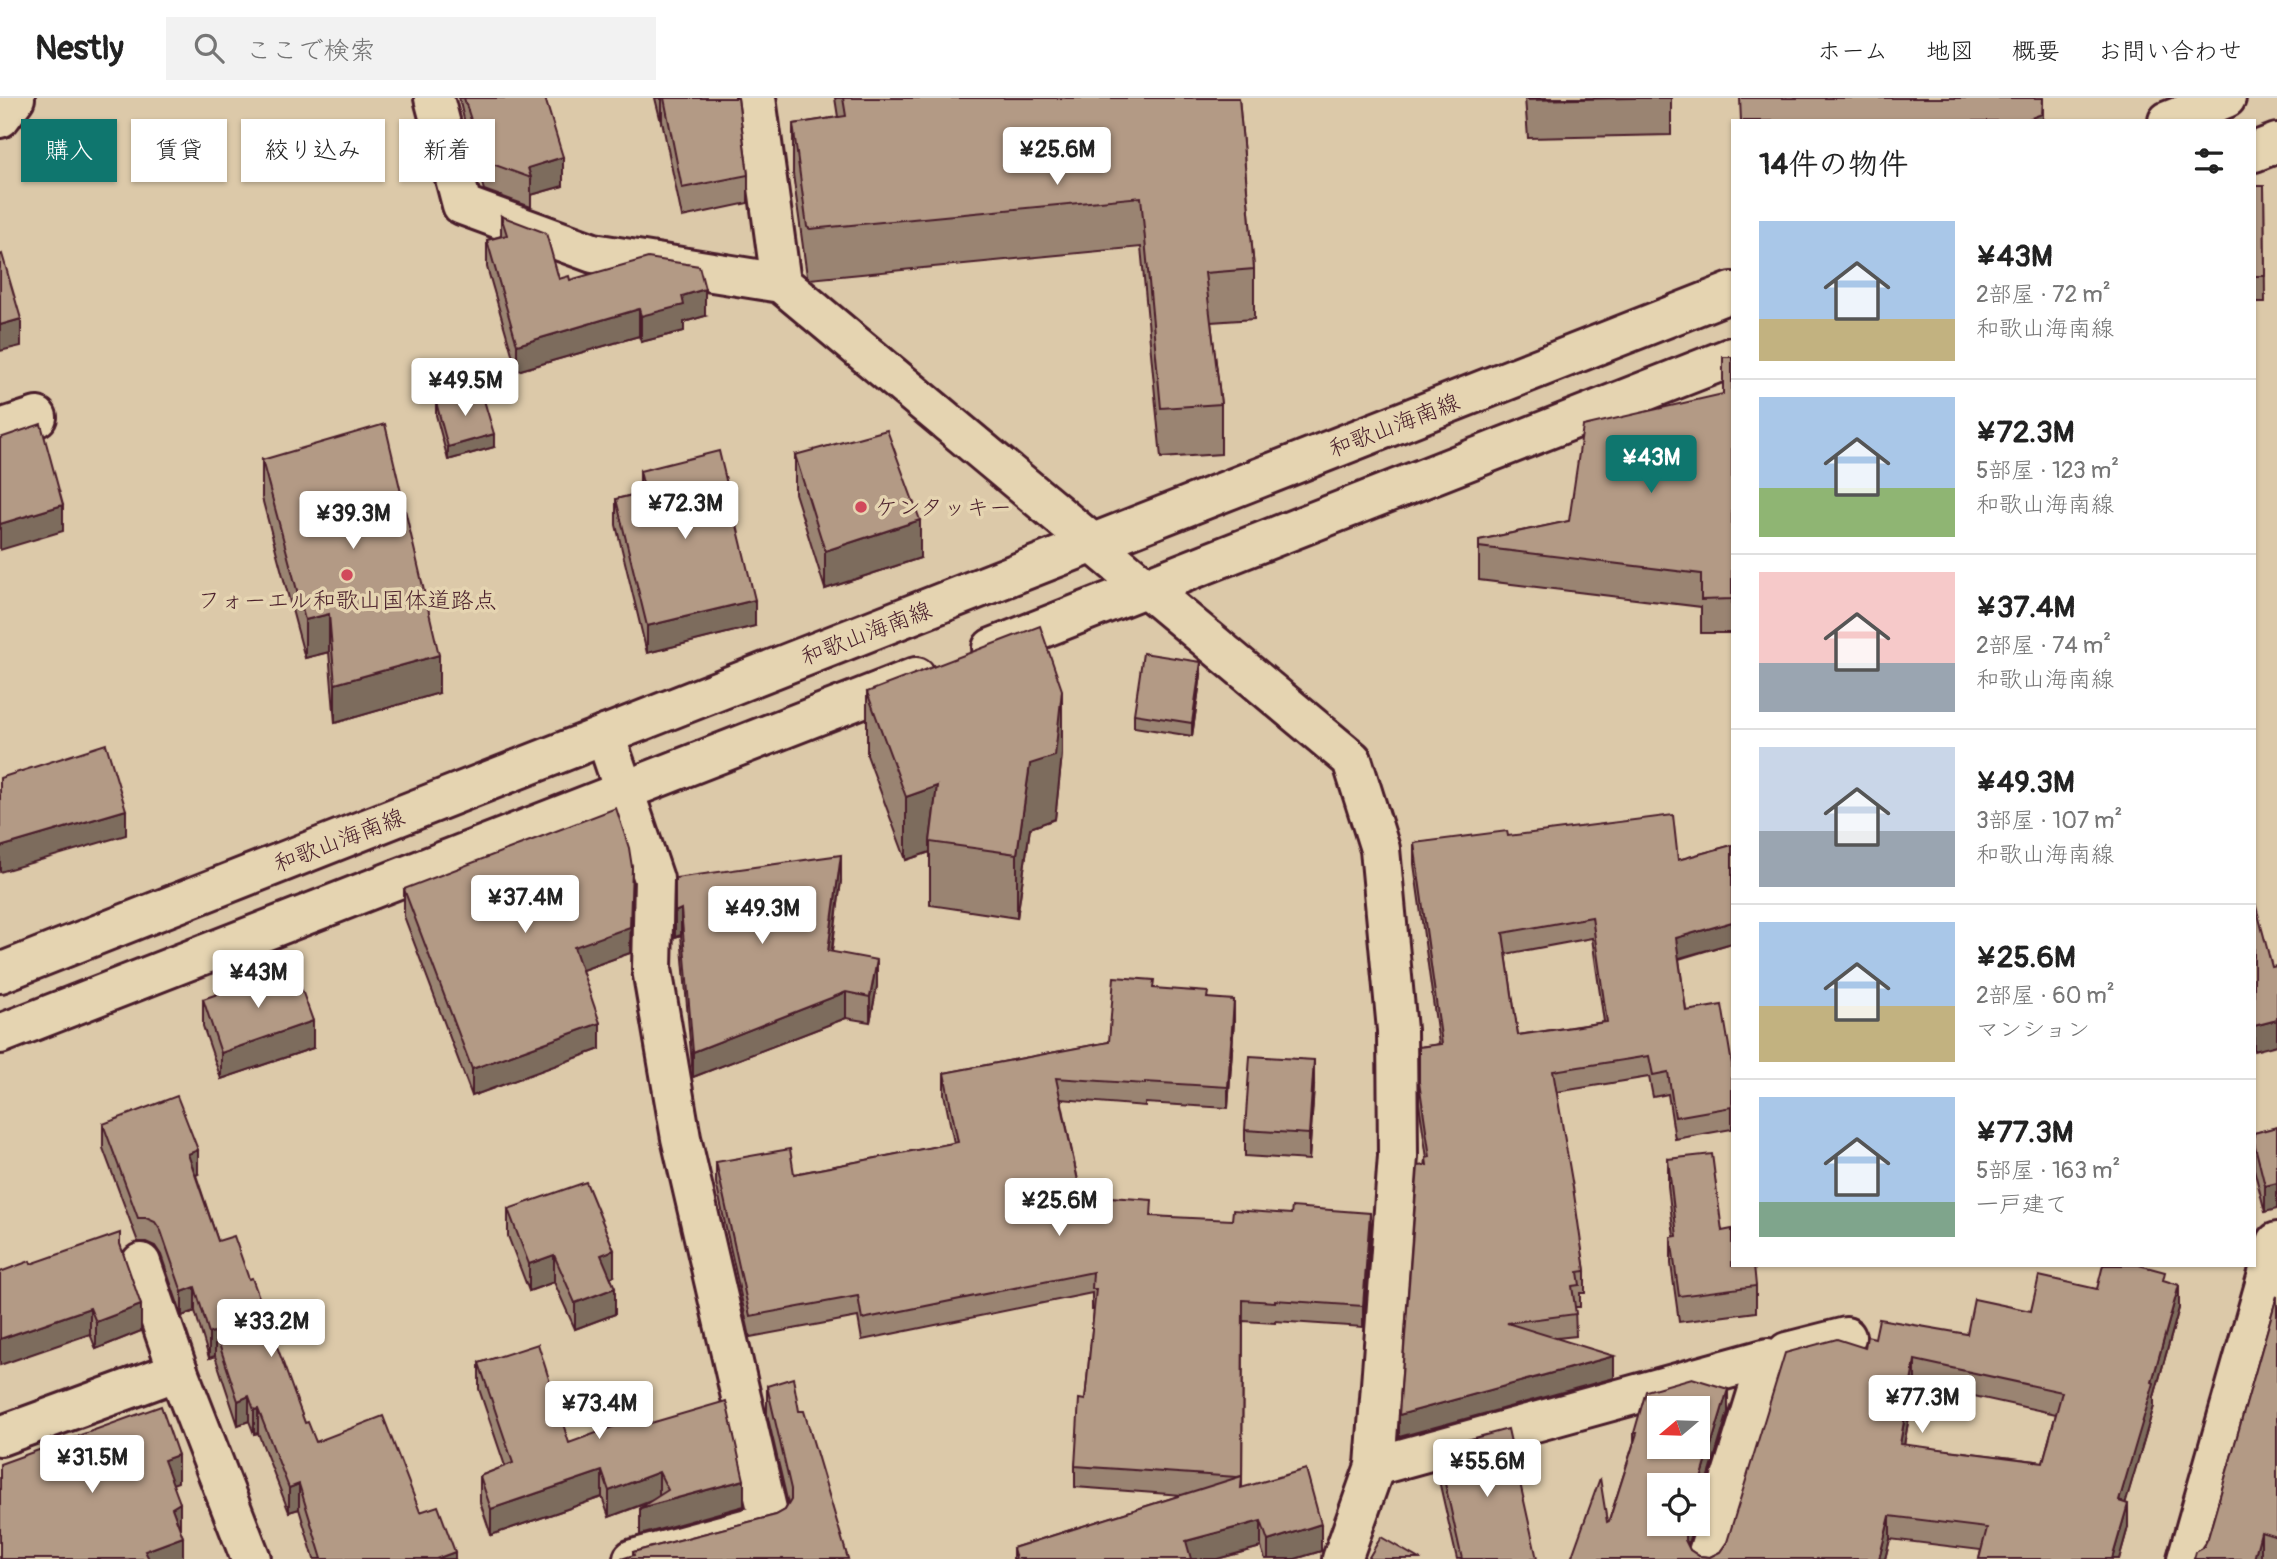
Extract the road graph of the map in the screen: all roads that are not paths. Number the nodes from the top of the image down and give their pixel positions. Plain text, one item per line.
1 (15, 98) edge
2 (434, 98) edge
3 (756, 98) edge
4 (2225, 98) edge
5 (0, 118) edge
6 (2173, 119) edge
7 (2277, 143) edge
8 (2256, 151) edge
9 (781, 283) junction
10 (1731, 292) edge
11 (1731, 357) edge
12 (37, 416) dead end
13 (0, 429) edge
14 (1094, 543) junction
15 (1144, 588) junction
16 (605, 735) junction
17 (625, 791) junction
18 (0, 973) edge
19 (0, 1034) edge
20 (2277, 1242) edge
21 (141, 1263) dead end
22 (1846, 1337) dead end
23 (1768, 1357) junction
24 (178, 1371) junction
25 (0, 1436) edge
26 (1375, 1466) junction
27 (251, 1559) edge
28 (633, 1559) edge
29 (1342, 1559) edge
30 (1706, 1559) edge
31 (2187, 1559) edge

1 - 5 street
2 - 9 street
3 - 9 street
4 - 6 street
7 - 8 street
9 - 14 street
10 - 14 street, 和歌山海南線
11 - 15 street
12 - 13 street
14 - 15 street
14 - 16 street, 和歌山海南線
15 - 17 street
15 - 26 street
16 - 17 street
16 - 18 street, 和歌山海南線
17 - 19 street
17 - 28 street
20 - 31 street
21 - 24 street
22 - 23 street
23 - 26 street
23 - 30 street
24 - 25 street
24 - 27 street
26 - 29 street

